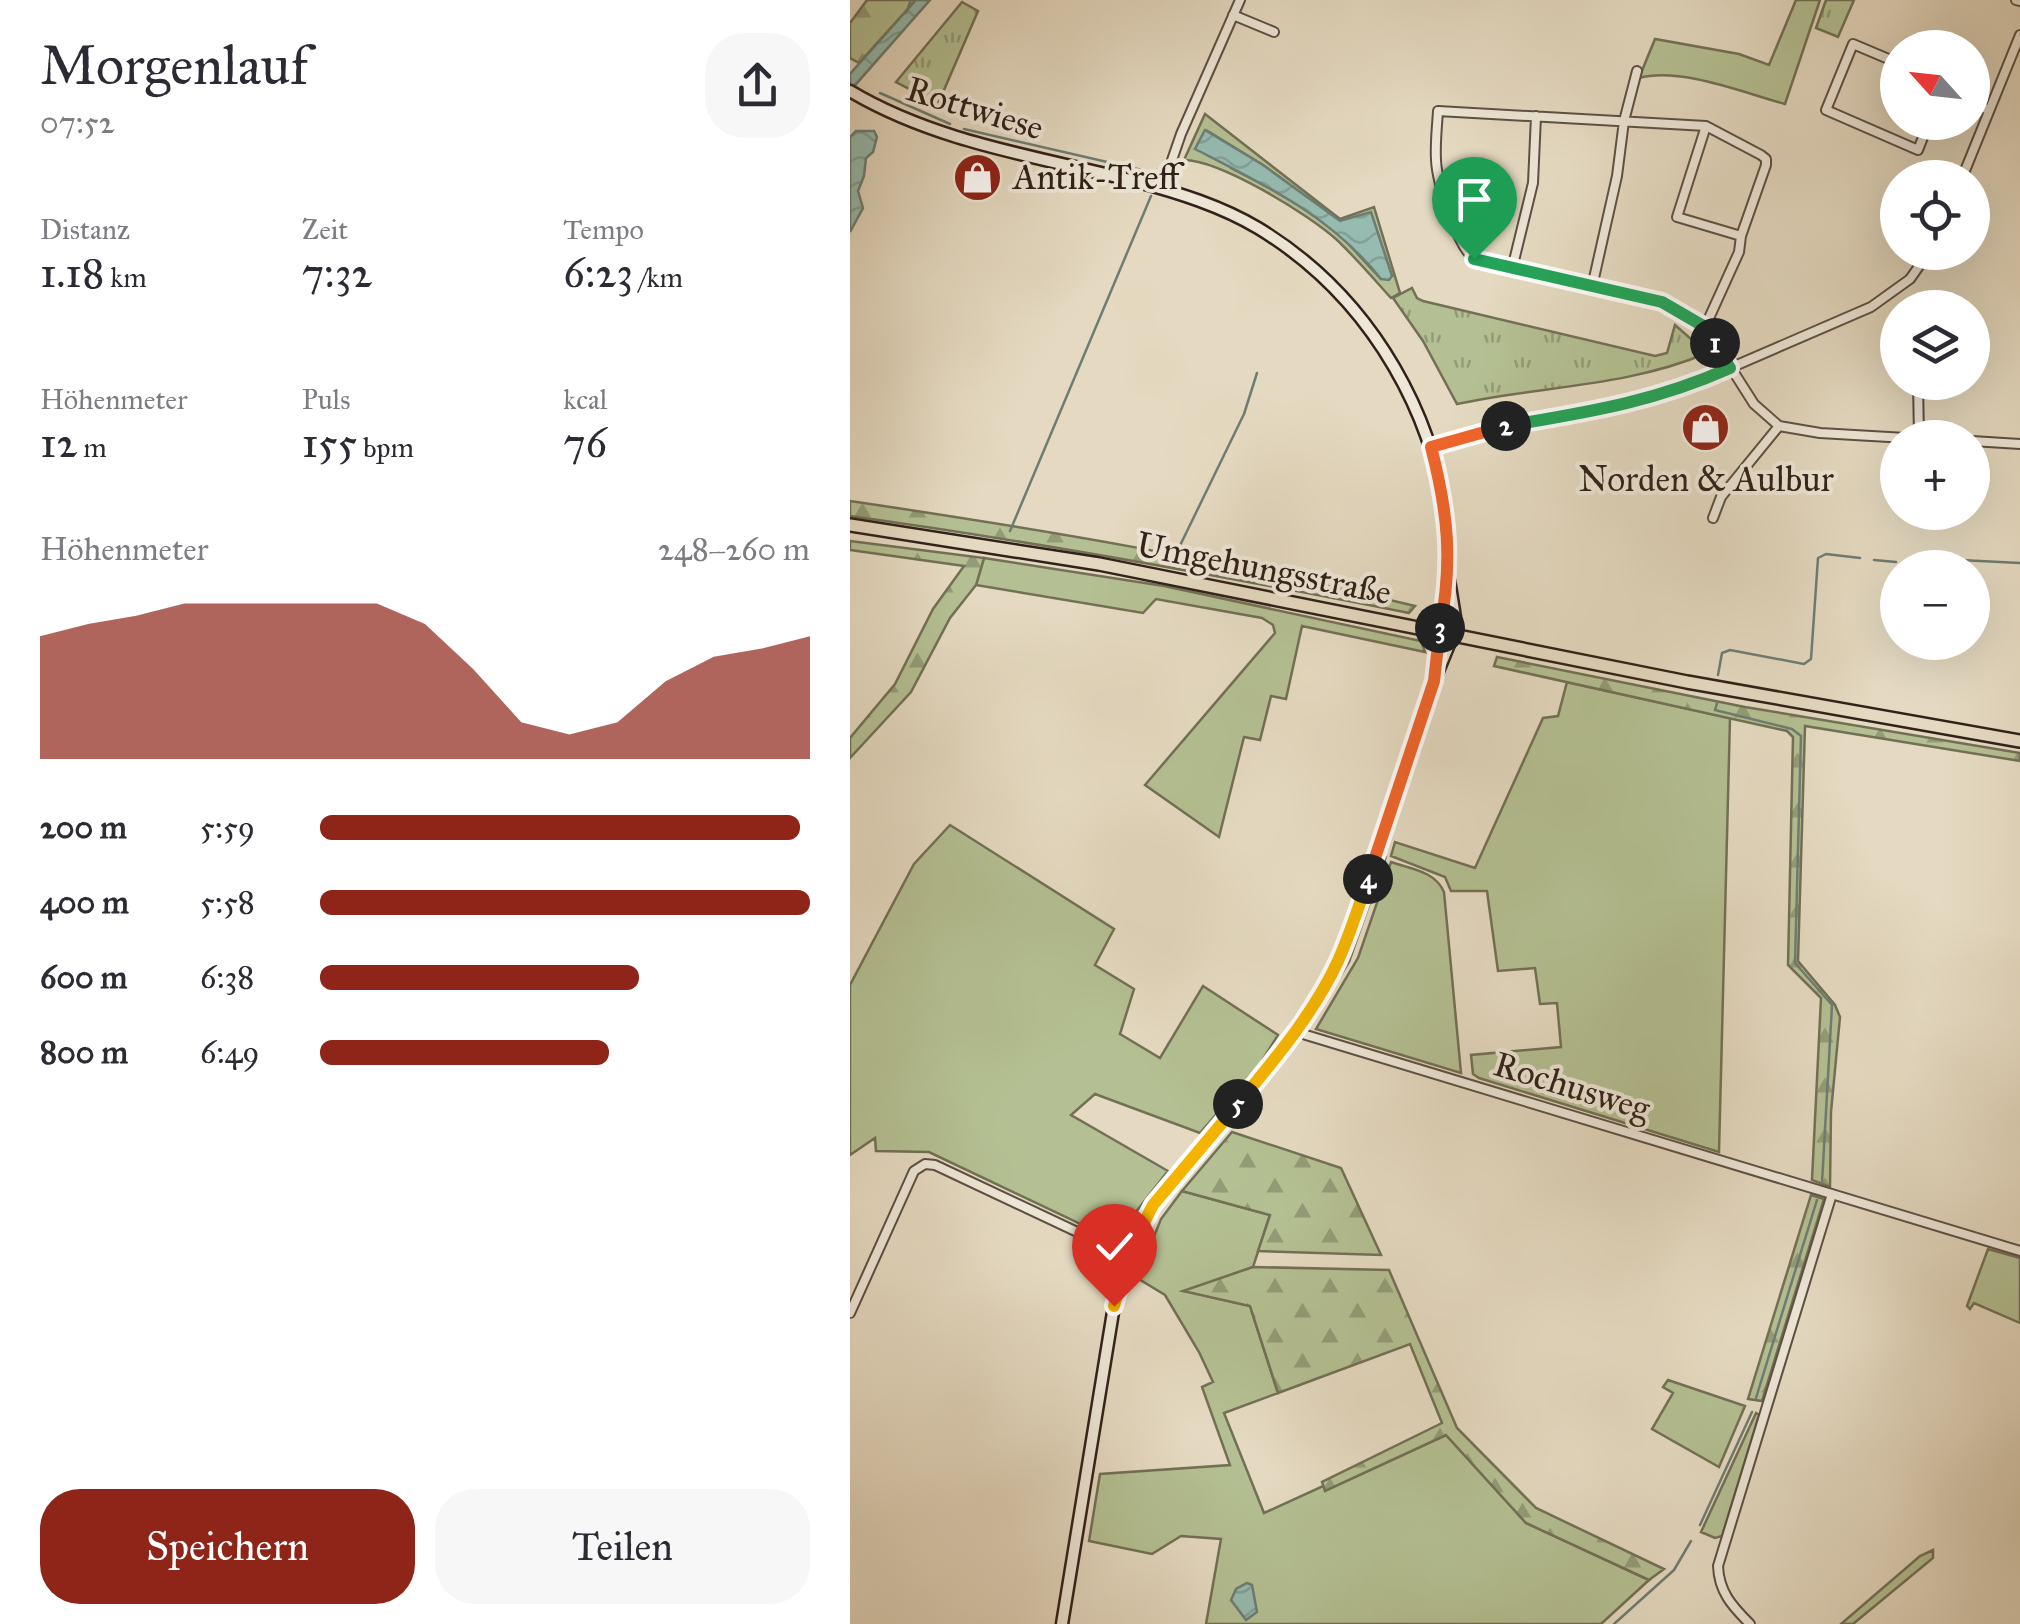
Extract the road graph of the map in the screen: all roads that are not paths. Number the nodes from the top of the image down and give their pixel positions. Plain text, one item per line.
1 (1240, 0) edge
2 (1233, 16) junction
3 (1274, 32) dead end
4 (2020, 34) edge
5 (1880, 55) edge
6 (1637, 71) dead end
7 (854, 93) edge
8 (1990, 108) edge
9 (1536, 116) junction
10 (1624, 121) junction
11 (1706, 126) junction
12 (1880, 133) edge
13 (1895, 140) edge
14 (1922, 140) edge
15 (1162, 189) junction
16 (1741, 236) junction
17 (1512, 269) junction
18 (1916, 270) edge
19 (1592, 286) junction
20 (1705, 327) junction
21 (1730, 368) junction
22 (1779, 426) junction
23 (1880, 437) edge
24 (1990, 442) edge
25 (2020, 444) edge
26 (1431, 447) junction
27 (1713, 518) dead end
28 (850, 525) edge
29 (1449, 580) junction
30 (1439, 632) junction
31 (1453, 636) junction
32 (1434, 681) junction
33 (2020, 741) edge
34 (1296, 1029) junction
35 (1832, 1194) junction
36 (2020, 1251) edge
37 (1129, 1252) junction
38 (850, 1313) edge
39 (1062, 1624) edge
40 (1750, 1624) edge

1 - 2 street
2 - 3 street
2 - 15 street
4 - 8 street
5 - 12 street
6 - 10 street
7 - 15 main road, Rottwiese
9 - 10 street
9 - 17 street
9 - 17 street
10 - 11 street
10 - 19 street
11 - 16 street
11 - 16 street
13 - 14 street
15 - 26 main road, Rottwiese
16 - 20 street
17 - 19 street
18 - 21 street
19 - 20 street
20 - 21 street
21 - 22 street
21 - 26 street
22 - 23 street
22 - 27 street
24 - 25 street
26 - 29 main road, Rottwiese
28 - 30 main road, Umgehungsstraße
29 - 30 main road, Rottwiese
29 - 31 main road, Rottwiese
30 - 31 main road, Umgehungsstraße
30 - 32 main road, Rottwiese
31 - 32 main road
31 - 33 main road, Umgehungsstraße
32 - 34 main road
34 - 35 street, Rochusweg
34 - 37 main road
35 - 36 street, Rochusweg
35 - 40 street
37 - 38 street
37 - 39 main road

